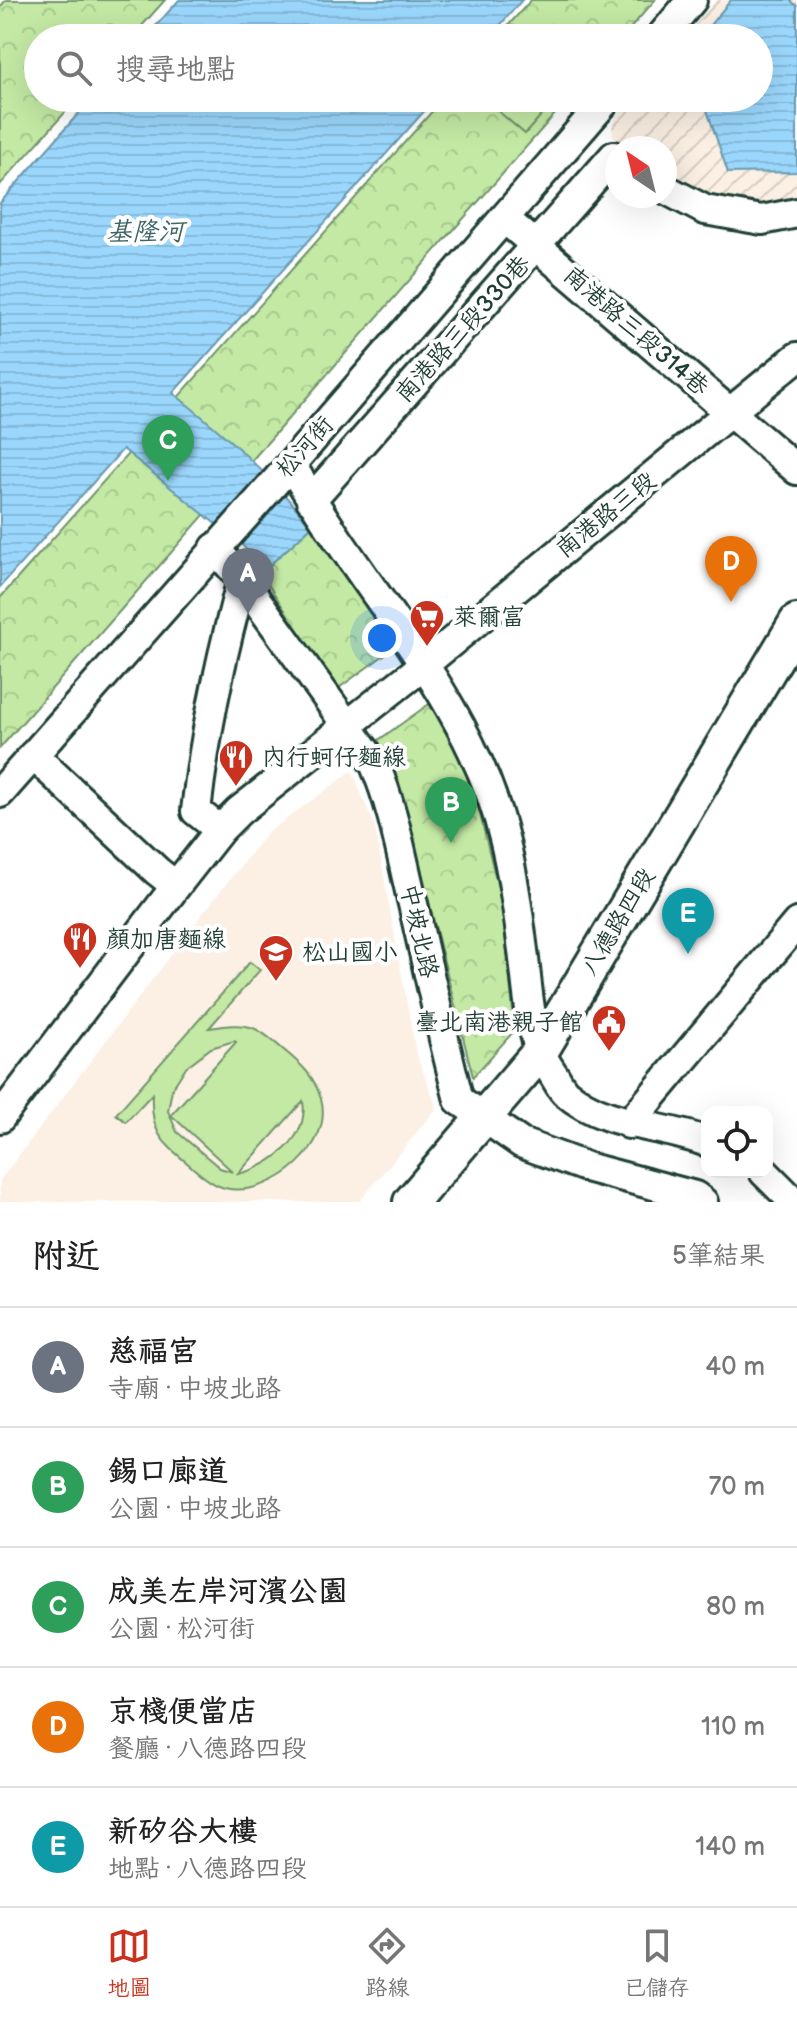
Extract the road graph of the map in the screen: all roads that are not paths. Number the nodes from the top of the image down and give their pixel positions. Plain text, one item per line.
1 (692, 0) edge
2 (672, 24) edge
3 (596, 112) edge
4 (580, 130) junction
5 (605, 149) edge
6 (605, 170) edge
7 (677, 195) edge
8 (797, 213) edge
9 (505, 219) junction
10 (537, 247) junction
11 (797, 357) edge
12 (730, 413) junction
13 (797, 470) edge
14 (284, 472) junction
15 (311, 500) junction
16 (219, 544) junction
17 (242, 580) junction
18 (797, 622) edge
19 (419, 669) junction
20 (351, 722) junction
21 (33, 755) junction
22 (0, 793) edge
23 (220, 830) junction
24 (176, 886) junction
25 (797, 923) edge
26 (540, 1052) junction
27 (484, 1117) junction
28 (0, 1118) edge
29 (629, 1124) junction
30 (701, 1140) edge
31 (770, 1178) edge
32 (411, 1202) edge
33 (703, 1202) edge
34 (794, 1202) edge

1 - 2 street
3 - 4 street, 松河街
4 - 5 street
4 - 9 street, 松河街
6 - 10 street, 南港路三段330巷
7 - 8 street
9 - 10 street, 南港路三段314巷
9 - 14 street, 松河街
10 - 12 street, 南港路三段314巷
10 - 15 street, 南港路三段330巷
11 - 12 street, 南港路三段
12 - 13 street, 南港路三段314巷
12 - 19 street, 南港路三段
14 - 15 street
14 - 16 street, 松河街
15 - 19 street
16 - 17 street, 中坡北路
16 - 21 street, 松河街
17 - 20 street, 中坡北路
17 - 23 street
18 - 26 main road, 八德路四段
19 - 20 street, 南港路三段
19 - 26 street
20 - 23 street
20 - 27 street, 中坡北路
21 - 22 street, 松河街
21 - 24 street
23 - 24 street
24 - 28 street
25 - 29 street
26 - 27 main road, 八德路四段
26 - 29 street
27 - 32 main road, 八德路四段
27 - 33 street, 中坡北路
29 - 30 street
31 - 34 street

